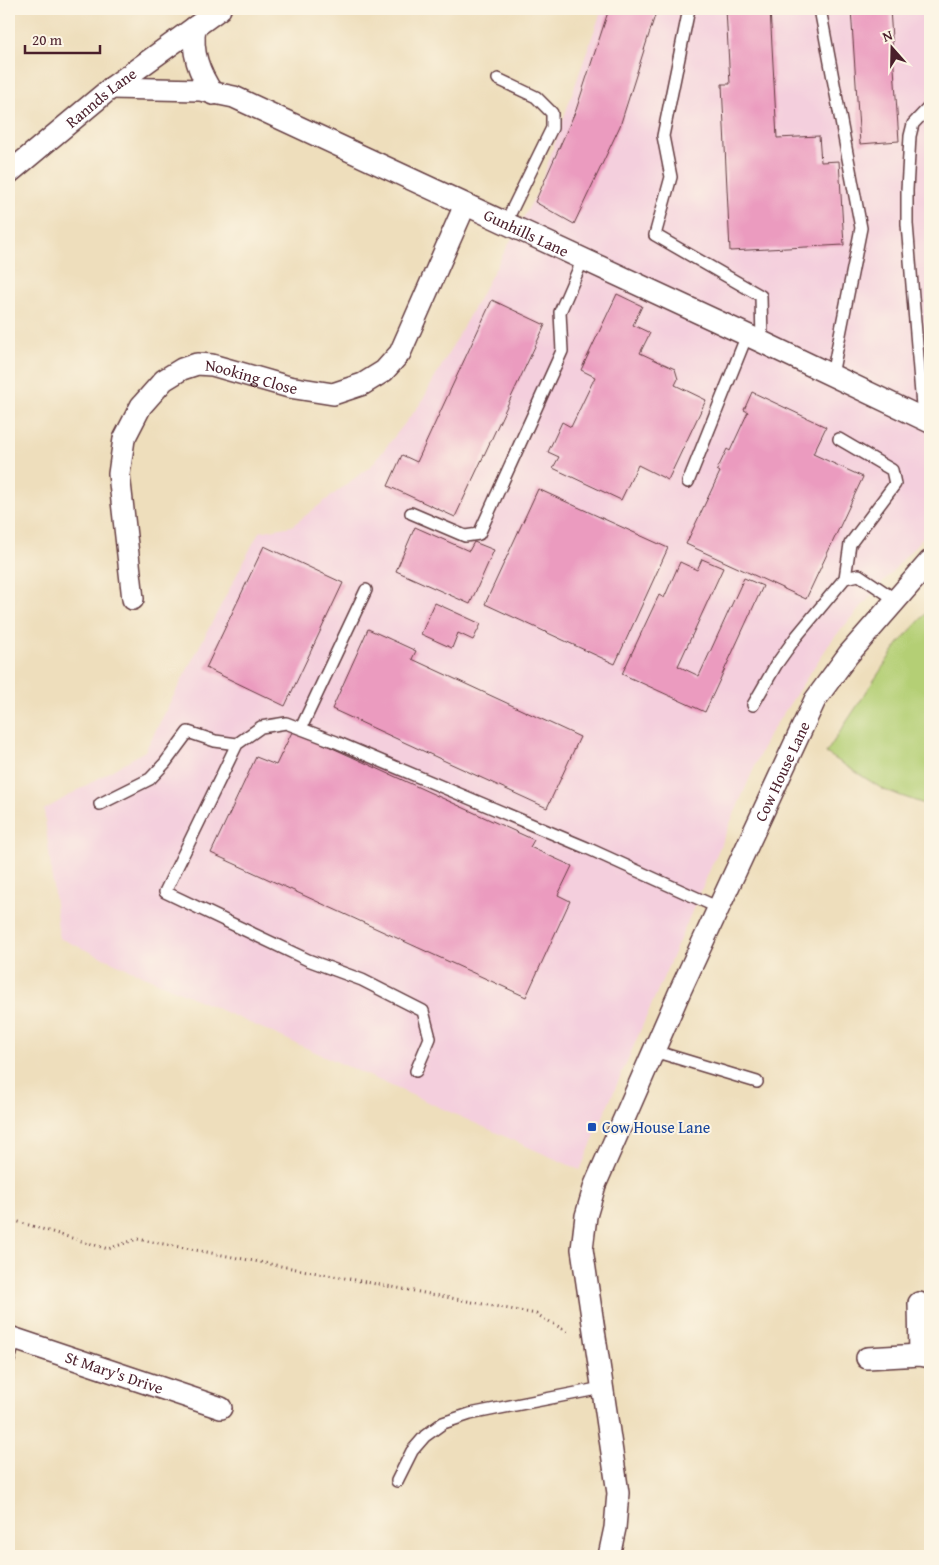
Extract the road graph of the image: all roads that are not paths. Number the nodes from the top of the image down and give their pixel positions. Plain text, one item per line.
1 (220, 9) edge
2 (689, 9) edge
3 (820, 9) edge
4 (195, 27) junction
5 (498, 79) dead end
6 (111, 88) junction
7 (213, 94) junction
8 (930, 106) edge
9 (9, 173) edge
10 (466, 205) junction
11 (505, 224) junction
12 (583, 259) junction
13 (754, 338) junction
14 (832, 375) junction
15 (926, 420) edge
16 (839, 438) dead end
17 (688, 482) dead end
18 (410, 513) dead end
19 (930, 561) edge
20 (845, 578) junction
21 (366, 590) dead end
22 (133, 600) dead end
23 (896, 600) junction
24 (753, 705) dead end
25 (301, 728) junction
26 (238, 744) junction
27 (100, 804) dead end
28 (719, 908) junction
29 (654, 1051) junction
30 (416, 1071) dead end
31 (757, 1082) dead end
32 (919, 1303) dead end
33 (11, 1346) edge
34 (925, 1356) edge
35 (867, 1358) dead end
36 (602, 1388) junction
37 (221, 1408) dead end
38 (397, 1481) dead end
39 (609, 1556) edge

1 - 4 street, Rannds Lane
2 - 13 lane
3 - 14 lane
4 - 6 street, Rannds Lane
4 - 7 street
5 - 11 lane
6 - 7 street, Gunhills Lane
6 - 9 street, Rannds Lane
7 - 10 street, Gunhills Lane
8 - 15 lane
10 - 11 street, Gunhills Lane
10 - 22 street, Nooking Close
11 - 12 street, Gunhills Lane
12 - 13 street, Gunhills Lane
12 - 18 lane
13 - 14 street, Gunhills Lane
13 - 17 lane
14 - 15 street, Gunhills Lane
16 - 20 lane
19 - 23 street, Cow House Lane
20 - 23 lane
20 - 24 lane
21 - 25 lane
23 - 28 street, Cow House Lane
25 - 26 lane
25 - 28 lane
26 - 27 lane
26 - 30 lane
28 - 29 street, Cow House Lane
29 - 31 lane
29 - 36 street, Cow House Lane
32 - 34 street
33 - 37 street, St Mary's Drive
34 - 35 street
36 - 38 lane
36 - 39 street, Cow House Lane

